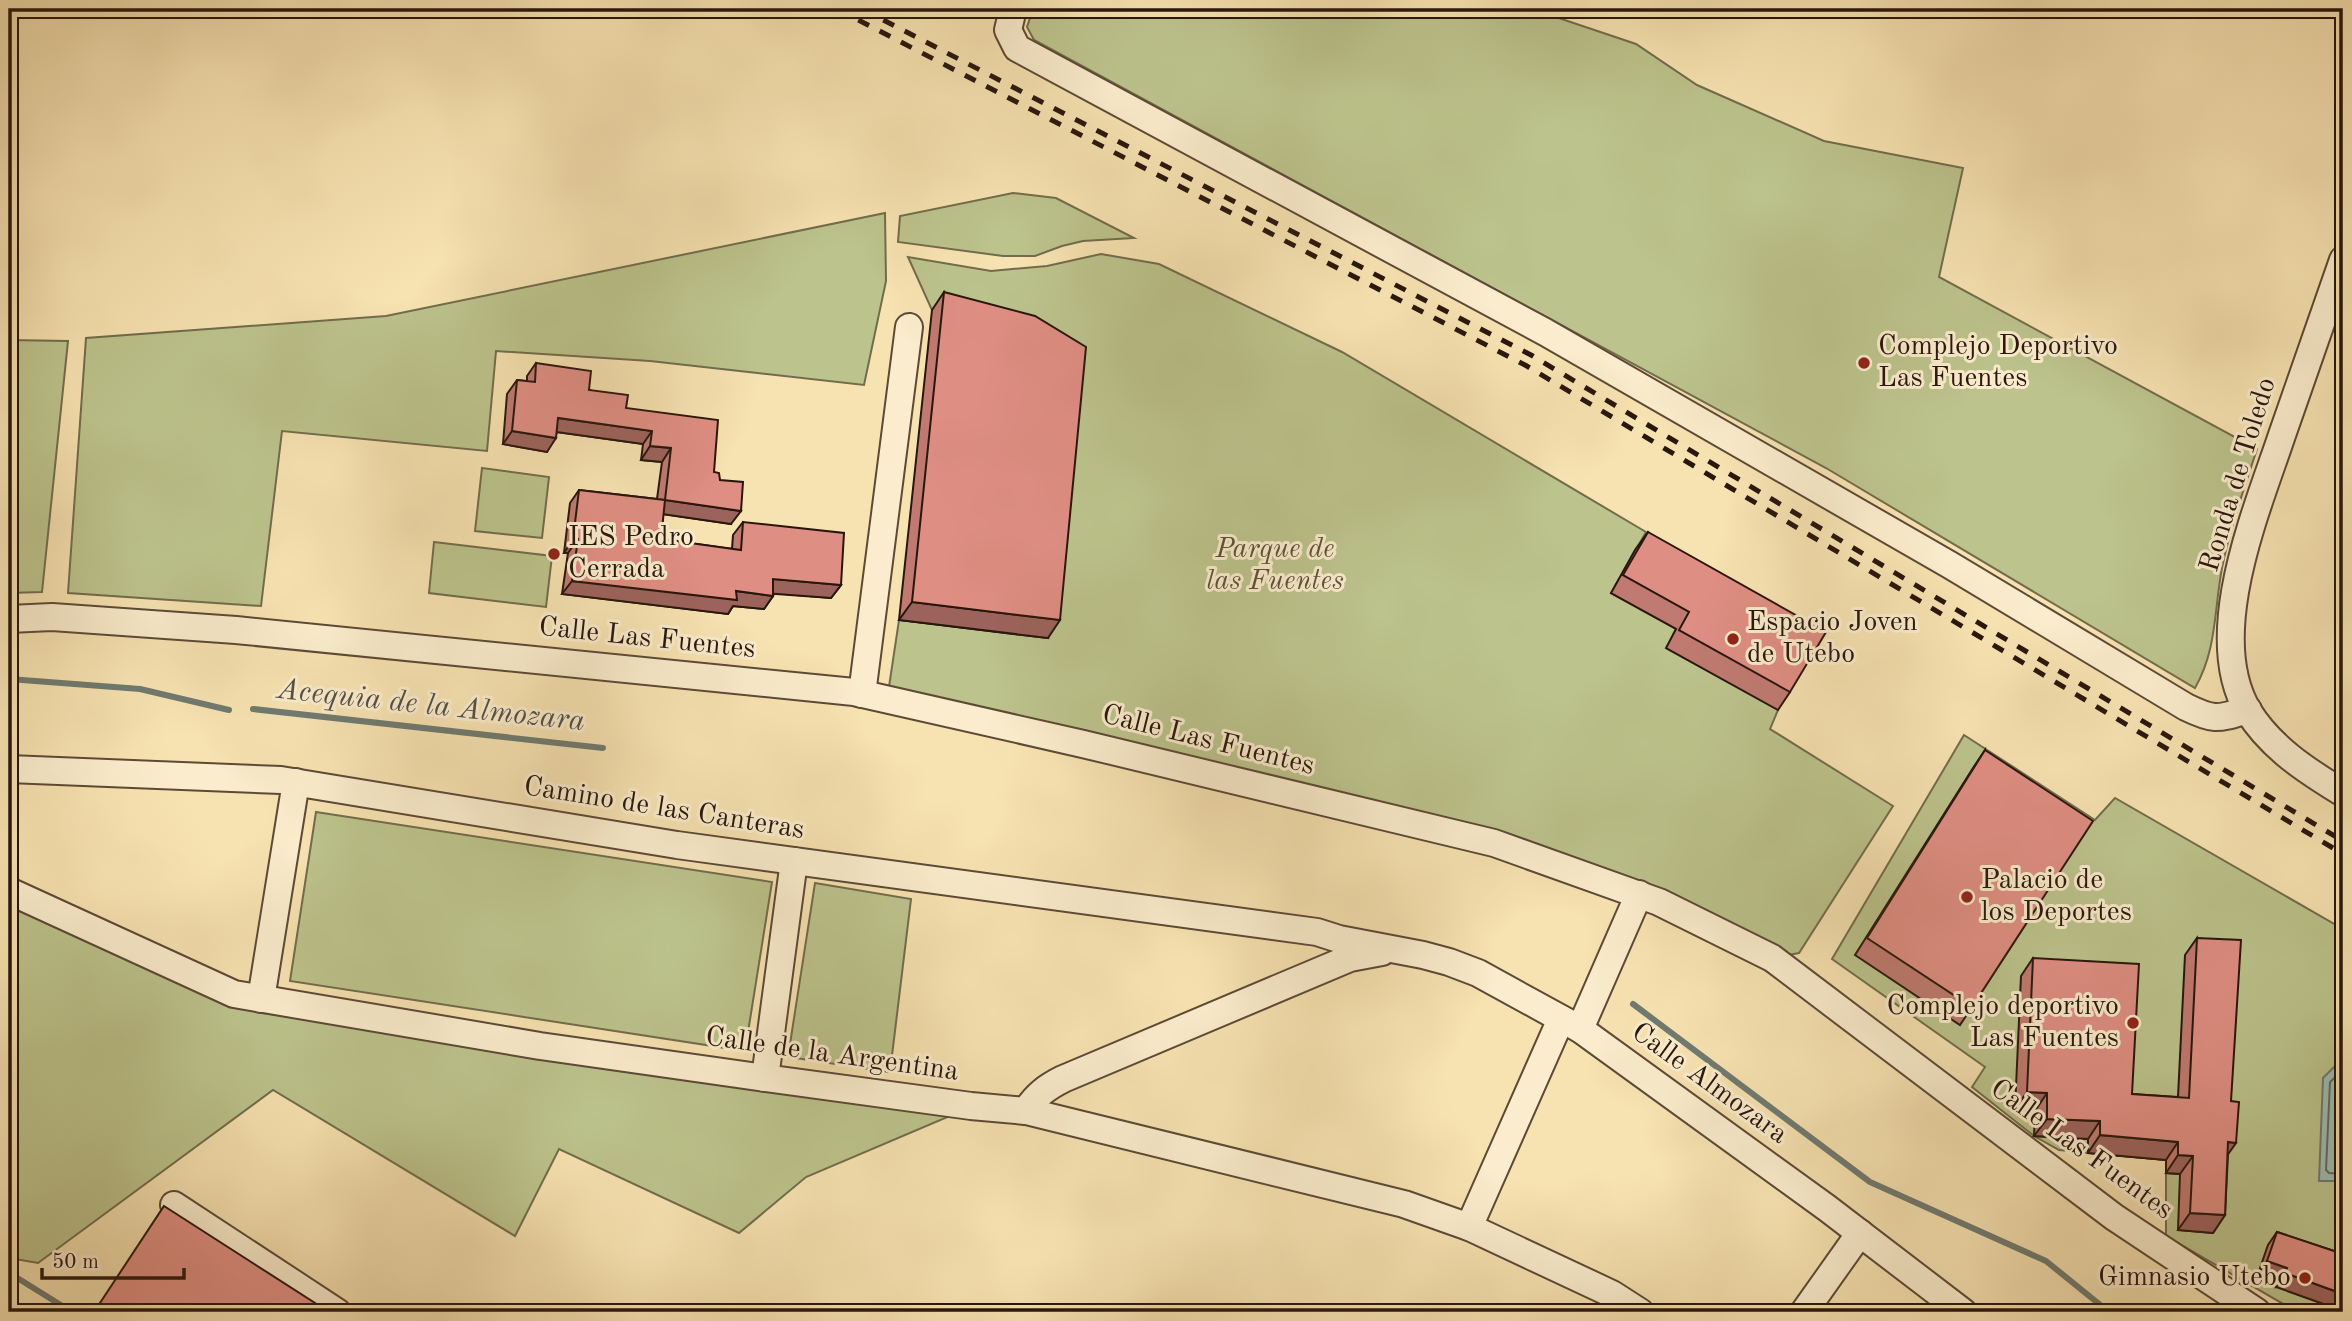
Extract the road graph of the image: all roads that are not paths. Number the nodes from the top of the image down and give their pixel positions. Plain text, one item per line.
1 (1013, 9) edge
2 (2343, 260) edge
3 (909, 327) dead end
4 (9, 619) edge
5 (862, 694) junction
6 (2248, 710) junction
7 (9, 769) edge
8 (296, 782) junction
9 (2343, 793) edge
10 (794, 862) junction
11 (9, 891) edge
12 (1639, 894) junction
13 (1319, 934) junction
14 (1394, 950) junction
15 (1323, 970) junction
16 (261, 999) junction
17 (1570, 1024) junction
18 (765, 1078) junction
19 (1026, 1111) junction
20 (174, 1205) dead end
21 (1469, 1227) junction
22 (1860, 1233) junction
23 (337, 1312) edge
24 (1640, 1312) edge
25 (1804, 1312) edge
26 (1963, 1312) edge
27 (2257, 1312) edge

1 - 6 street
2 - 6 street, Ronda de Toledo
3 - 5 street
4 - 5 street, Calle Las Fuentes
5 - 12 street, Calle Las Fuentes
6 - 9 street, Ronda de Toledo
7 - 8 street, Camino de las Canteras
8 - 10 street, Camino de las Canteras
8 - 16 street
10 - 13 street, Camino de las Canteras
10 - 18 street
11 - 16 street, Calle de la Argentina
12 - 17 street
12 - 27 street, Calle Las Fuentes
13 - 14 street, Camino de las Canteras
13 - 15 street
14 - 15 street
14 - 17 street, Calle Almozara
15 - 19 street
16 - 18 street, Calle de la Argentina
17 - 21 street
17 - 22 street, Calle Almozara
18 - 19 street, Calle de la Argentina
19 - 21 street, Calle de la Argentina
20 - 23 street
21 - 24 street, Calle de la Argentina
22 - 25 street
22 - 26 street, Calle Almozara

